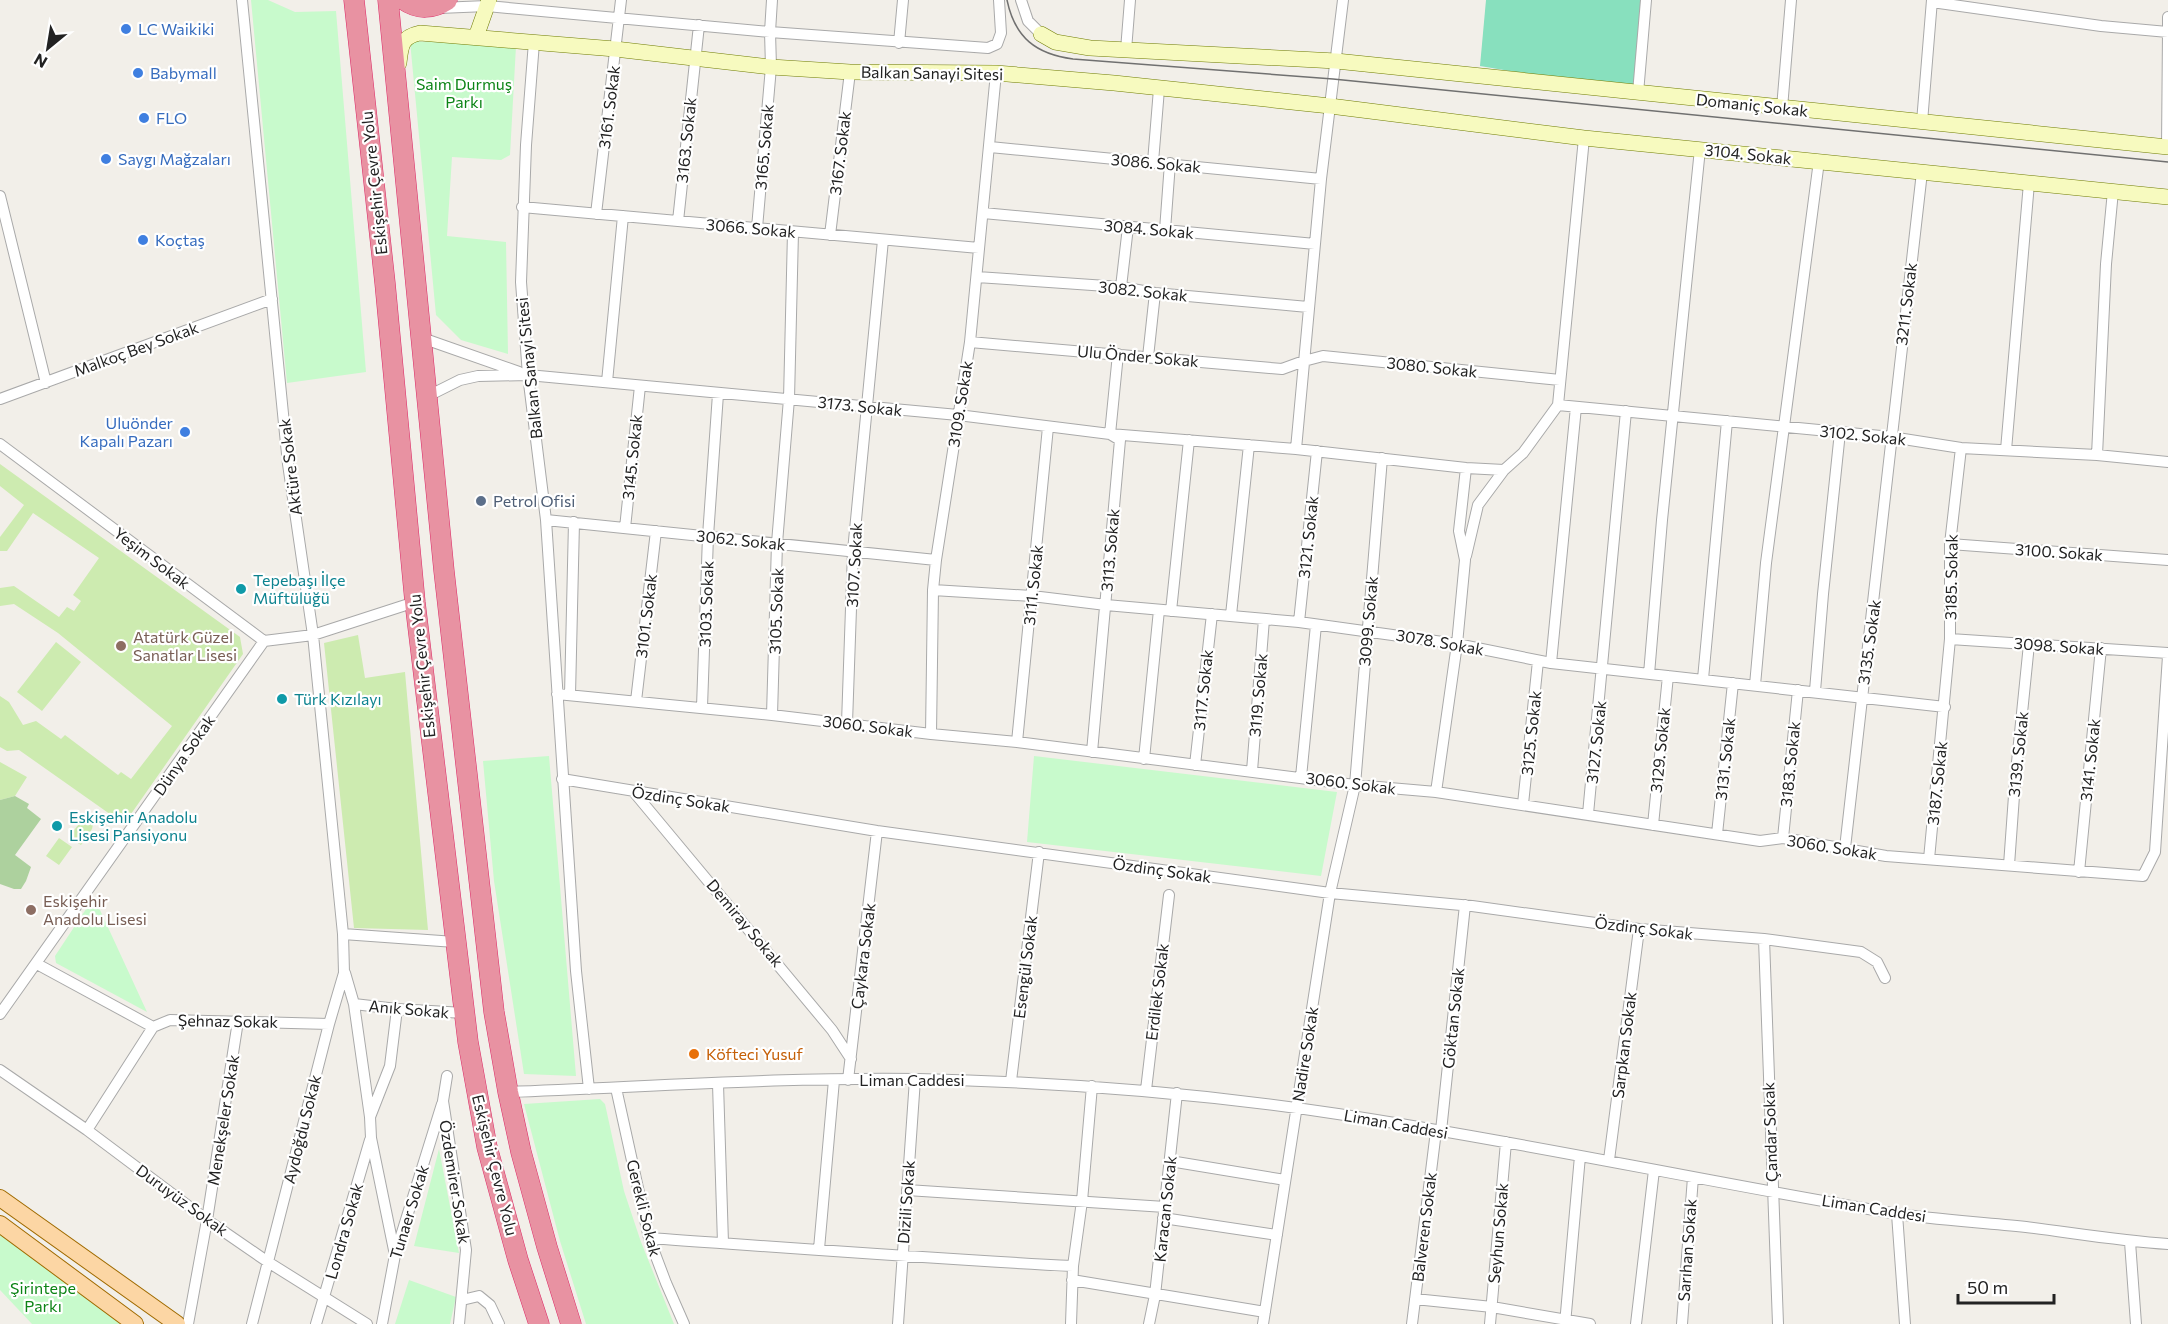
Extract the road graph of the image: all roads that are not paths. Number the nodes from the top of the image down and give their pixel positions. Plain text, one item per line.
1 (242, 0) edge
2 (354, 0) edge
3 (388, 0) edge
4 (404, 0) edge
5 (621, 0) edge
6 (772, 0) edge
7 (903, 0) edge
8 (999, 0) edge
9 (1021, 0) edge
10 (1130, 0) edge
11 (1343, 0) edge
12 (1646, 0) edge
13 (1791, 0) edge
14 (1932, 1) edge
15 (488, 3) edge
16 (441, 4) edge
17 (619, 17) junction
18 (2168, 17) edge
19 (699, 26) junction
20 (770, 32) junction
21 (2168, 32) edge
22 (1041, 34) joint
23 (476, 37) junction
24 (534, 42) junction
25 (899, 43) junction
26 (615, 49) junction
27 (1126, 50) junction
28 (694, 59) junction
29 (1336, 61) junction
30 (771, 67) junction
31 (850, 72) junction
32 (996, 73) junction
33 (396, 78) junction
34 (1159, 88) junction
35 (1638, 93) junction
36 (1330, 106) junction
37 (1782, 108) junction
38 (1922, 122) junction
39 (1584, 138) junction
40 (990, 147) junction
41 (2167, 147) edge
42 (1700, 149) junction
43 (1819, 161) junction
44 (1153, 162) junction
45 (1170, 164) junction
46 (1922, 172) junction
47 (1321, 179) junction
48 (2029, 183) junction
49 (2113, 191) junction
50 (0, 196) edge
51 (2168, 197) edge
52 (522, 207) junction
53 (983, 213) junction
54 (596, 214) junction
55 (623, 216) junction
56 (678, 221) junction
57 (1128, 227) junction
58 (757, 228) junction
59 (1165, 230) junction
60 (793, 232) junction
61 (830, 235) junction
62 (883, 240) junction
63 (1315, 244) junction
64 (979, 248) junction
65 (977, 277) junction
66 (1121, 287) junction
67 (1155, 293) junction
68 (272, 299) junction
69 (1308, 307) junction
70 (422, 338) junction
71 (970, 342) junction
72 (1118, 354) junction
73 (1148, 357) junction
74 (1304, 361) junction
75 (528, 375) junction
76 (1560, 380) junction
77 (607, 382) junction
78 (46, 383) junction
79 (640, 386) junction
80 (718, 394) junction
81 (428, 396) junction
82 (0, 399) edge
83 (789, 399) junction
84 (1558, 405) junction
85 (1576, 406) junction
86 (868, 407) junction
87 (1626, 411) junction
88 (958, 415) junction
89 (1674, 416) junction
90 (1727, 421) junction
91 (1783, 426) junction
92 (1048, 427) junction
93 (1840, 432) junction
94 (1110, 434) junction
95 (1891, 437) junction
96 (1189, 440) junction
97 (0, 444) edge
98 (1249, 445) junction
99 (1961, 448) junction
100 (1296, 449) junction
101 (2006, 450) junction
102 (1317, 451) junction
103 (2097, 455) junction
104 (1382, 458) junction
105 (2168, 462) edge
106 (1466, 468) junction
107 (1504, 470) junction
108 (546, 520) junction
109 (574, 522) junction
110 (625, 528) junction
111 (656, 531) junction
112 (708, 536) junction
113 (777, 543) junction
114 (1950, 544) junction
115 (854, 551) junction
116 (936, 560) junction
117 (1465, 560) junction
118 (2168, 560) edge
119 (933, 590) junction
120 (1032, 596) junction
121 (415, 602) junction
122 (1106, 605) junction
123 (1165, 610) junction
124 (1212, 614) junction
125 (1231, 615) junction
126 (1264, 619) junction
127 (1299, 622) junction
128 (1316, 625) junction
129 (1368, 631) junction
130 (313, 635) junction
131 (1950, 639) junction
132 (264, 642) junction
133 (1457, 644) junction
134 (2029, 644) junction
135 (2101, 648) junction
136 (2168, 654) edge
137 (1538, 661) junction
138 (1551, 663) junction
139 (1603, 670) junction
140 (1649, 674) junction
141 (1668, 676) junction
142 (1703, 679) junction
143 (1733, 683) junction
144 (1755, 685) junction
145 (1798, 690) junction
146 (1815, 691) junction
147 (557, 694) junction
148 (570, 695) junction
149 (1861, 698) junction
150 (636, 700) junction
151 (702, 707) junction
152 (1945, 707) junction
153 (772, 715) junction
154 (847, 723) junction
155 (932, 734) junction
156 (1017, 742) junction
157 (1092, 752) junction
158 (1144, 759) junction
159 (1195, 765) junction
160 (1252, 771) junction
161 (1301, 777) junction
162 (562, 779) junction
163 (1355, 785) junction
164 (633, 791) junction
165 (1436, 792) junction
166 (1523, 804) junction
167 (1588, 814) junction
168 (1653, 825) junction
169 (877, 831) junction
170 (1717, 834) junction
171 (1783, 838) junction
172 (1845, 848) junction
173 (1039, 852) junction
174 (1929, 859) junction
175 (2009, 865) junction
176 (2079, 872) junction
177 (1330, 893) junction
178 (1169, 895) dead end
179 (1465, 905) junction
180 (1639, 929) junction
181 (343, 934) junction
182 (1764, 939) junction
183 (455, 942) junction
184 (37, 964) junction
185 (344, 973) junction
186 (1885, 978) dead end
187 (354, 1004) junction
188 (398, 1009) junction
189 (464, 1013) junction
190 (0, 1014) edge
191 (238, 1022) junction
192 (329, 1024) junction
193 (153, 1027) junction
194 (851, 1059) junction
195 (0, 1070) edge
196 (447, 1076) dead end
197 (915, 1079) junction
198 (834, 1080) junction
199 (848, 1080) junction
200 (1011, 1081) junction
201 (718, 1084) junction
202 (1092, 1086) junction
203 (616, 1088) junction
204 (589, 1089) junction
205 (1146, 1090) junction
206 (508, 1092) junction
207 (1177, 1093) junction
208 (443, 1101) junction
209 (1296, 1108) junction
210 (370, 1117) junction
211 (87, 1130) junction
212 (1438, 1131) junction
213 (371, 1138) junction
214 (1506, 1142) junction
215 (1580, 1156) junction
216 (1609, 1160) junction
217 (1170, 1161) junction
218 (1654, 1170) junction
219 (1693, 1177) junction
220 (1285, 1180) junction
221 (907, 1190) junction
222 (1773, 1191) junction
223 (0, 1197) edge
224 (1082, 1200) junction
225 (1164, 1212) junction
226 (1897, 1214) junction
227 (207, 1220) junction
228 (0, 1224) edge
229 (1277, 1235) junction
230 (649, 1238) junction
231 (2130, 1242) junction
232 (723, 1243) junction
233 (2168, 1244) edge
234 (819, 1249) junction
235 (395, 1255) junction
236 (902, 1257) junction
237 (268, 1262) junction
238 (1073, 1266) junction
239 (1072, 1280) junction
240 (1155, 1294) junction
241 (325, 1296) junction
242 (1415, 1299) junction
243 (462, 1300) junction
244 (1492, 1307) junction
245 (1265, 1312) junction
246 (1565, 1322) edge
247 (135, 1324) edge
248 (177, 1324) edge
249 (188, 1324) edge
250 (252, 1324) edge
251 (316, 1324) edge
252 (367, 1324) edge
253 (382, 1324) edge
254 (459, 1324) edge
255 (499, 1324) edge
256 (539, 1324) edge
257 (571, 1324) edge
258 (684, 1324) edge
259 (898, 1324) edge
260 (1071, 1324) edge
261 (1149, 1324) edge
262 (1263, 1324) edge
263 (1412, 1324) edge
264 (1490, 1324) edge
265 (1590, 1324) edge
266 (1636, 1324) edge
267 (1682, 1324) edge
268 (1778, 1324) edge
269 (1905, 1324) edge
270 (2136, 1324) edge

1 - 68 street, Aktüre Sokak
2 - 121 highway, Eskişehir Çevre Yolu
3 - 33 highway, Eskişehir Çevre Yolu
4 - 16 highway
5 - 17 street, 3161. Sokak
6 - 20 street, 3165. Sokak
7 - 25 street
8 - 25 street
9 - 22 street
10 - 27 street
11 - 29 street
12 - 35 street
13 - 37 street
14 - 21 street
14 - 38 street
15 - 16 street
15 - 17 street
15 - 23 street
17 - 19 street
17 - 26 street, 3161. Sokak
18 - 21 street
19 - 20 street
19 - 28 street, 3163. Sokak
20 - 25 street
20 - 30 street, 3165. Sokak
21 - 41 street
22 - 27 street, Domaniç Sokak
23 - 24 street, Balkan Sanayi Sitesi
23 - 33 street, Balkan Sanayi Sitesi
24 - 26 street, Balkan Sanayi Sitesi
24 - 52 street, Balkan Sanayi Sitesi
26 - 28 street, Balkan Sanayi Sitesi
26 - 54 street, 3161. Sokak
27 - 29 street, Domaniç Sokak
28 - 30 street, Balkan Sanayi Sitesi
28 - 56 street, 3163. Sokak
29 - 35 street, Domaniç Sokak
29 - 36 street
30 - 31 street, Balkan Sanayi Sitesi
30 - 58 street, 3165. Sokak
31 - 32 street, Balkan Sanayi Sitesi
31 - 61 street, 3167. Sokak
32 - 34 street, Balkan Sanayi Sitesi
32 - 40 street, 3109. Sokak
33 - 70 highway, Eskişehir Çevre Yolu
34 - 36 street, Balkan Sanayi Sitesi
34 - 44 street
35 - 37 street, Domaniç Sokak
36 - 39 street, 3104. Sokak
36 - 47 street
37 - 38 street, Domaniç Sokak
38 - 41 street, Domaniç Sokak
39 - 42 street, 3104. Sokak
39 - 76 street
40 - 44 street, 3086. Sokak
40 - 53 street, 3109. Sokak
42 - 43 street, 3104. Sokak
42 - 89 street
43 - 46 street, 3104. Sokak
43 - 91 street
44 - 45 street, 3086. Sokak
45 - 47 street, 3086. Sokak
45 - 59 street
46 - 48 street, 3104. Sokak
46 - 95 street, 3211. Sokak
47 - 63 street
48 - 49 street, 3104. Sokak
48 - 101 street
49 - 51 street, 3104. Sokak
49 - 103 street
50 - 78 street
52 - 54 street, 3066. Sokak
52 - 75 street, Balkan Sanayi Sitesi
53 - 57 street, 3084. Sokak
53 - 64 street, 3109. Sokak
54 - 55 street, 3066. Sokak
55 - 56 street, 3066. Sokak
55 - 77 street
56 - 58 street, 3066. Sokak
57 - 59 street, 3084. Sokak
57 - 66 street
58 - 60 street, 3066. Sokak
59 - 63 street, 3084. Sokak
60 - 61 street, 3066. Sokak
60 - 83 street, 3105. Sokak
61 - 62 street, 3066. Sokak
62 - 64 street, 3066. Sokak
62 - 86 street, 3107. Sokak
63 - 69 street
64 - 65 street, 3109. Sokak
65 - 66 street, 3082. Sokak
65 - 71 street, 3109. Sokak
66 - 67 street, 3082. Sokak
67 - 69 street, 3082. Sokak
67 - 73 street
68 - 78 street, Malkoç Bey Sokak
68 - 130 street, Aktüre Sokak
69 - 74 street
70 - 75 street
70 - 81 highway, Eskişehir Çevre Yolu
71 - 72 street, Ulu Önder Sokak
71 - 88 street, 3109. Sokak
72 - 73 street, Ulu Önder Sokak
72 - 94 street, 3113. Sokak
73 - 74 street, Ulu Önder Sokak
74 - 76 street, 3080. Sokak
74 - 100 street
75 - 77 street, 3173. Sokak
75 - 81 street, 3173. Sokak
75 - 108 street, Balkan Sanayi Sitesi
76 - 84 street
77 - 79 street, 3173. Sokak
78 - 82 street, Malkoç Bey Sokak
79 - 80 street, 3173. Sokak
79 - 110 street, 3145. Sokak
80 - 83 street, 3173. Sokak
80 - 112 street, 3103. Sokak
81 - 206 highway, Eskişehir Çevre Yolu
83 - 86 street, 3173. Sokak
83 - 113 street, 3105. Sokak
84 - 85 street, 3102. Sokak
84 - 107 street
85 - 87 street, 3102. Sokak
85 - 138 street
86 - 88 street, 3173. Sokak
86 - 115 street, 3107. Sokak
87 - 89 street, 3102. Sokak
87 - 139 street, 3127. Sokak
88 - 92 street, 3173. Sokak
88 - 116 street, 3109. Sokak
89 - 90 street, 3102. Sokak
89 - 140 street
90 - 91 street, 3102. Sokak
90 - 142 street
91 - 93 street, 3102. Sokak
91 - 144 street
92 - 94 street, 3173. Sokak
92 - 120 street, 3111. Sokak
93 - 95 street, 3102. Sokak
93 - 146 street
94 - 96 street, 3173. Sokak
94 - 122 street, 3113. Sokak
95 - 99 street, 3102. Sokak
95 - 149 street, 3135. Sokak
96 - 98 street, 3173. Sokak
96 - 123 street
97 - 132 street, Yeşim Sokak
98 - 100 street, 3173. Sokak
98 - 125 street
99 - 101 street, 3102. Sokak
99 - 114 street, 3185. Sokak
100 - 102 street, 3173. Sokak
101 - 103 street, 3102. Sokak
102 - 104 street, 3173. Sokak
102 - 127 street, 3121. Sokak
103 - 105 street, 3102. Sokak
104 - 106 street, 3173. Sokak
104 - 129 street, 3099. Sokak
106 - 107 street, 3173. Sokak
106 - 117 street
107 - 117 street
108 - 109 street, 3062. Sokak
108 - 147 street, Balkan Sanayi Sitesi
109 - 110 street, 3062. Sokak
109 - 148 street
110 - 111 street, 3062. Sokak
111 - 112 street, 3062. Sokak
111 - 150 street, 3101. Sokak
112 - 113 street, 3062. Sokak
112 - 151 street, 3103. Sokak
113 - 115 street, 3062. Sokak
113 - 153 street, 3105. Sokak
114 - 118 street, 3100. Sokak
114 - 131 street, 3185. Sokak
115 - 116 street, 3062. Sokak
115 - 154 street, 3107. Sokak
116 - 119 street, 3109. Sokak
117 - 133 street
119 - 120 street, 3078. Sokak
119 - 155 street, 3109. Sokak
120 - 122 street, 3078. Sokak
120 - 156 street, 3111. Sokak
121 - 130 street
121 - 183 highway, Eskişehir Çevre Yolu
122 - 123 street, 3078. Sokak
122 - 157 street, 3113. Sokak
123 - 124 street, 3078. Sokak
123 - 158 street
124 - 125 street, 3078. Sokak
124 - 159 street, 3117. Sokak
125 - 126 street, 3078. Sokak
126 - 127 street, 3078. Sokak
126 - 160 street, 3119. Sokak
127 - 128 street, 3078. Sokak
128 - 129 street, 3078. Sokak
128 - 161 street
129 - 133 street, 3078. Sokak
129 - 163 street, 3099. Sokak
130 - 132 street
130 - 181 street, Aktüre Sokak
131 - 134 street, 3098. Sokak
131 - 152 street, 3185. Sokak
132 - 184 street, Dünya Sokak
133 - 137 street, 3078. Sokak
133 - 165 street
134 - 135 street, 3098. Sokak
134 - 175 street, 3139. Sokak
135 - 136 street, 3098. Sokak
135 - 176 street, 3141. Sokak
136 - 176 street, 3060. Sokak
137 - 138 street, 3078. Sokak
137 - 166 street, 3125. Sokak
138 - 139 street, 3078. Sokak
139 - 140 street, 3078. Sokak
139 - 167 street, 3127. Sokak
140 - 141 street, 3078. Sokak
141 - 142 street, 3078. Sokak
141 - 168 street, 3129. Sokak
142 - 143 street, 3078. Sokak
143 - 144 street, 3078. Sokak
143 - 170 street, 3131. Sokak
144 - 145 street, 3078. Sokak
145 - 146 street, 3078. Sokak
145 - 171 street, 3183. Sokak
146 - 149 street, 3078. Sokak
147 - 148 street, 3060. Sokak
147 - 162 street
148 - 150 street, 3060. Sokak
149 - 152 street, 3078. Sokak
149 - 172 street, 3135. Sokak
150 - 151 street, 3060. Sokak
151 - 153 street, 3060. Sokak
152 - 174 street, 3187. Sokak
153 - 154 street, 3060. Sokak
154 - 155 street, 3060. Sokak
155 - 156 street, 3060. Sokak
156 - 157 street, 3060. Sokak
157 - 158 street, 3060. Sokak
158 - 159 street, 3060. Sokak
159 - 160 street, 3060. Sokak
160 - 161 street, 3060. Sokak
161 - 163 street, 3060. Sokak
162 - 164 street, Özdinç Sokak
162 - 204 street
163 - 165 street, 3060. Sokak
163 - 177 street, Nadire Sokak
164 - 169 street, Özdinç Sokak
164 - 194 street, Demiray Sokak
165 - 166 street, 3060. Sokak
166 - 167 street, 3060. Sokak
167 - 168 street, 3060. Sokak
168 - 170 street, 3060. Sokak
169 - 173 street, Özdinç Sokak
169 - 194 street, Çaykara Sokak
170 - 171 street, 3060. Sokak
171 - 172 street, 3060. Sokak
172 - 174 street, 3060. Sokak
173 - 177 street, Özdinç Sokak
173 - 200 street, Esengül Sokak
174 - 175 street, 3060. Sokak
175 - 176 street, 3060. Sokak
177 - 179 street, Özdinç Sokak
177 - 209 street, Nadire Sokak
178 - 205 street, Erdilek Sokak
179 - 180 street, Özdinç Sokak
179 - 212 street, Göktan Sokak
180 - 182 street, Özdinç Sokak
180 - 216 street, Sarpkan Sokak
181 - 183 street
181 - 185 street, Aydoğdu Sokak
182 - 186 street, Özdinç Sokak
182 - 222 street, Çandar Sokak
183 - 189 highway, Eskişehir Çevre Yolu
184 - 190 street, Dünya Sokak
184 - 193 street, Şehnaz Sokak
185 - 187 street
185 - 192 street, Aydoğdu Sokak
187 - 188 street, Anık Sokak
187 - 210 street
188 - 189 street, Anık Sokak
188 - 210 street, Londra Sokak
189 - 256 highway, Eskişehir Çevre Yolu
191 - 192 street, Şehnaz Sokak
191 - 193 street, Şehnaz Sokak
191 - 227 street, Menekşeler Sokak
192 - 237 street, Aydoğdu Sokak
193 - 211 street
194 - 199 street, Çaykara Sokak
195 - 211 street, Duruyüz Sokak
196 - 208 street, Özdemirer Sokak
197 - 199 street, Liman Caddesi
197 - 200 street, Liman Caddesi
197 - 221 street, Dizili Sokak
198 - 199 street, Liman Caddesi
198 - 201 street, Liman Caddesi
198 - 234 street
200 - 202 street, Liman Caddesi
201 - 203 street, Liman Caddesi
201 - 232 street
202 - 205 street, Liman Caddesi
202 - 224 street
203 - 204 street, Liman Caddesi
203 - 230 street, Gerekli Sokak
204 - 206 street, Liman Caddesi
205 - 207 street, Liman Caddesi
206 - 257 highway, Eskişehir Çevre Yolu
207 - 209 street, Liman Caddesi
207 - 217 street, Karacan Sokak
208 - 235 street, Tunaer Sokak
208 - 243 street, Özdemirer Sokak
209 - 212 street, Liman Caddesi
209 - 220 street, Nadire Sokak
210 - 213 street, Londra Sokak
211 - 227 street, Duruyüz Sokak
212 - 214 street, Liman Caddesi
212 - 242 street, Balveren Sokak
213 - 235 street, Londra Sokak
213 - 241 street, Londra Sokak
214 - 215 street, Liman Caddesi
214 - 244 street, Seyhun Sokak
215 - 216 street, Liman Caddesi
215 - 246 street
216 - 218 street, Liman Caddesi
217 - 220 street
217 - 225 street, Karacan Sokak
218 - 219 street, Liman Caddesi
218 - 266 street
219 - 222 street, Liman Caddesi
219 - 267 street, Sarıhan Sokak
220 - 229 street, Nadire Sokak
221 - 224 street
221 - 236 street, Dizili Sokak
222 - 226 street, Liman Caddesi
222 - 268 street, Çandar Sokak
223 - 248 main road
224 - 225 street
224 - 238 street
225 - 229 street
225 - 240 street, Karacan Sokak
226 - 231 street, Liman Caddesi
226 - 269 street
227 - 237 street, Duruyüz Sokak
227 - 249 street, Menekşeler Sokak
228 - 247 main road
229 - 245 street, Nadire Sokak
230 - 232 street
230 - 258 street, Gerekli Sokak
231 - 233 street, Liman Caddesi
231 - 270 street
232 - 234 street
234 - 236 street
235 - 253 street, Tunaer Sokak
236 - 238 street
236 - 259 street, Dizili Sokak
237 - 241 street, Duruyüz Sokak
237 - 250 street, Aydoğdu Sokak
238 - 239 street
239 - 240 street
239 - 260 street
240 - 245 street
240 - 261 street, Karacan Sokak
241 - 251 street, Londra Sokak
241 - 252 street, Duruyüz Sokak
242 - 244 street
242 - 263 street, Balveren Sokak
243 - 254 street, Özdemirer Sokak
243 - 255 street
244 - 246 street
244 - 264 street, Seyhun Sokak
245 - 262 street, Nadire Sokak
246 - 265 street

